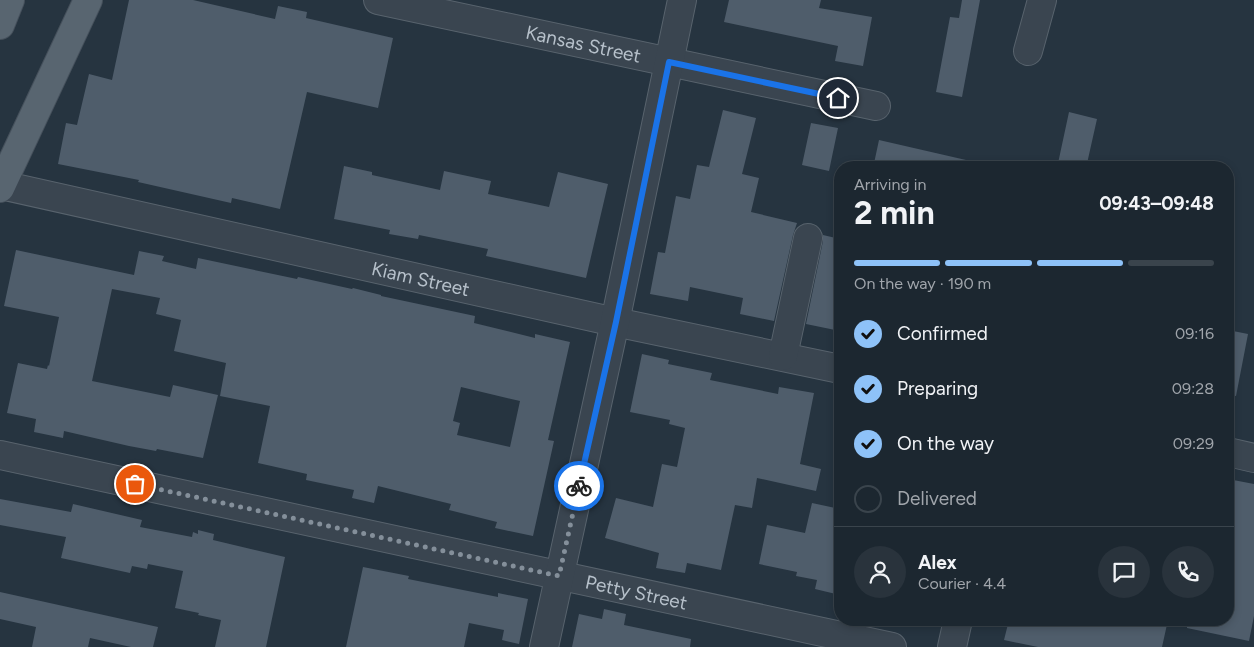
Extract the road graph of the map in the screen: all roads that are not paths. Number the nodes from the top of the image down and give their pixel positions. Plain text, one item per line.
1 (10, 0) edge
2 (88, 0) edge
3 (378, 0) edge
4 (682, 0) edge
5 (1042, 0) edge
6 (0, 25) edge
7 (1028, 51) dead end
8 (669, 62) junction
9 (876, 106) dead end
10 (0, 187) edge
11 (808, 238) dead end
12 (616, 322) junction
13 (783, 356) junction
14 (834, 368) edge
15 (1234, 453) edge
16 (0, 455) edge
17 (1254, 458) edge
18 (559, 576) junction
19 (957, 626) edge
20 (544, 647) edge
21 (892, 647) edge
22 (952, 647) edge

1 - 6 main road
2 - 10 main road
3 - 8 street, Kansas Street
4 - 8 street
5 - 7 street
8 - 9 street, Kansas Street
8 - 12 street
10 - 12 street, Kiam Street
11 - 13 street
12 - 13 street, Kiam Street
12 - 18 street
13 - 14 street, Kiam Street
15 - 17 street
16 - 18 street, Petty Street
18 - 20 street
18 - 21 street, Petty Street
19 - 22 street

